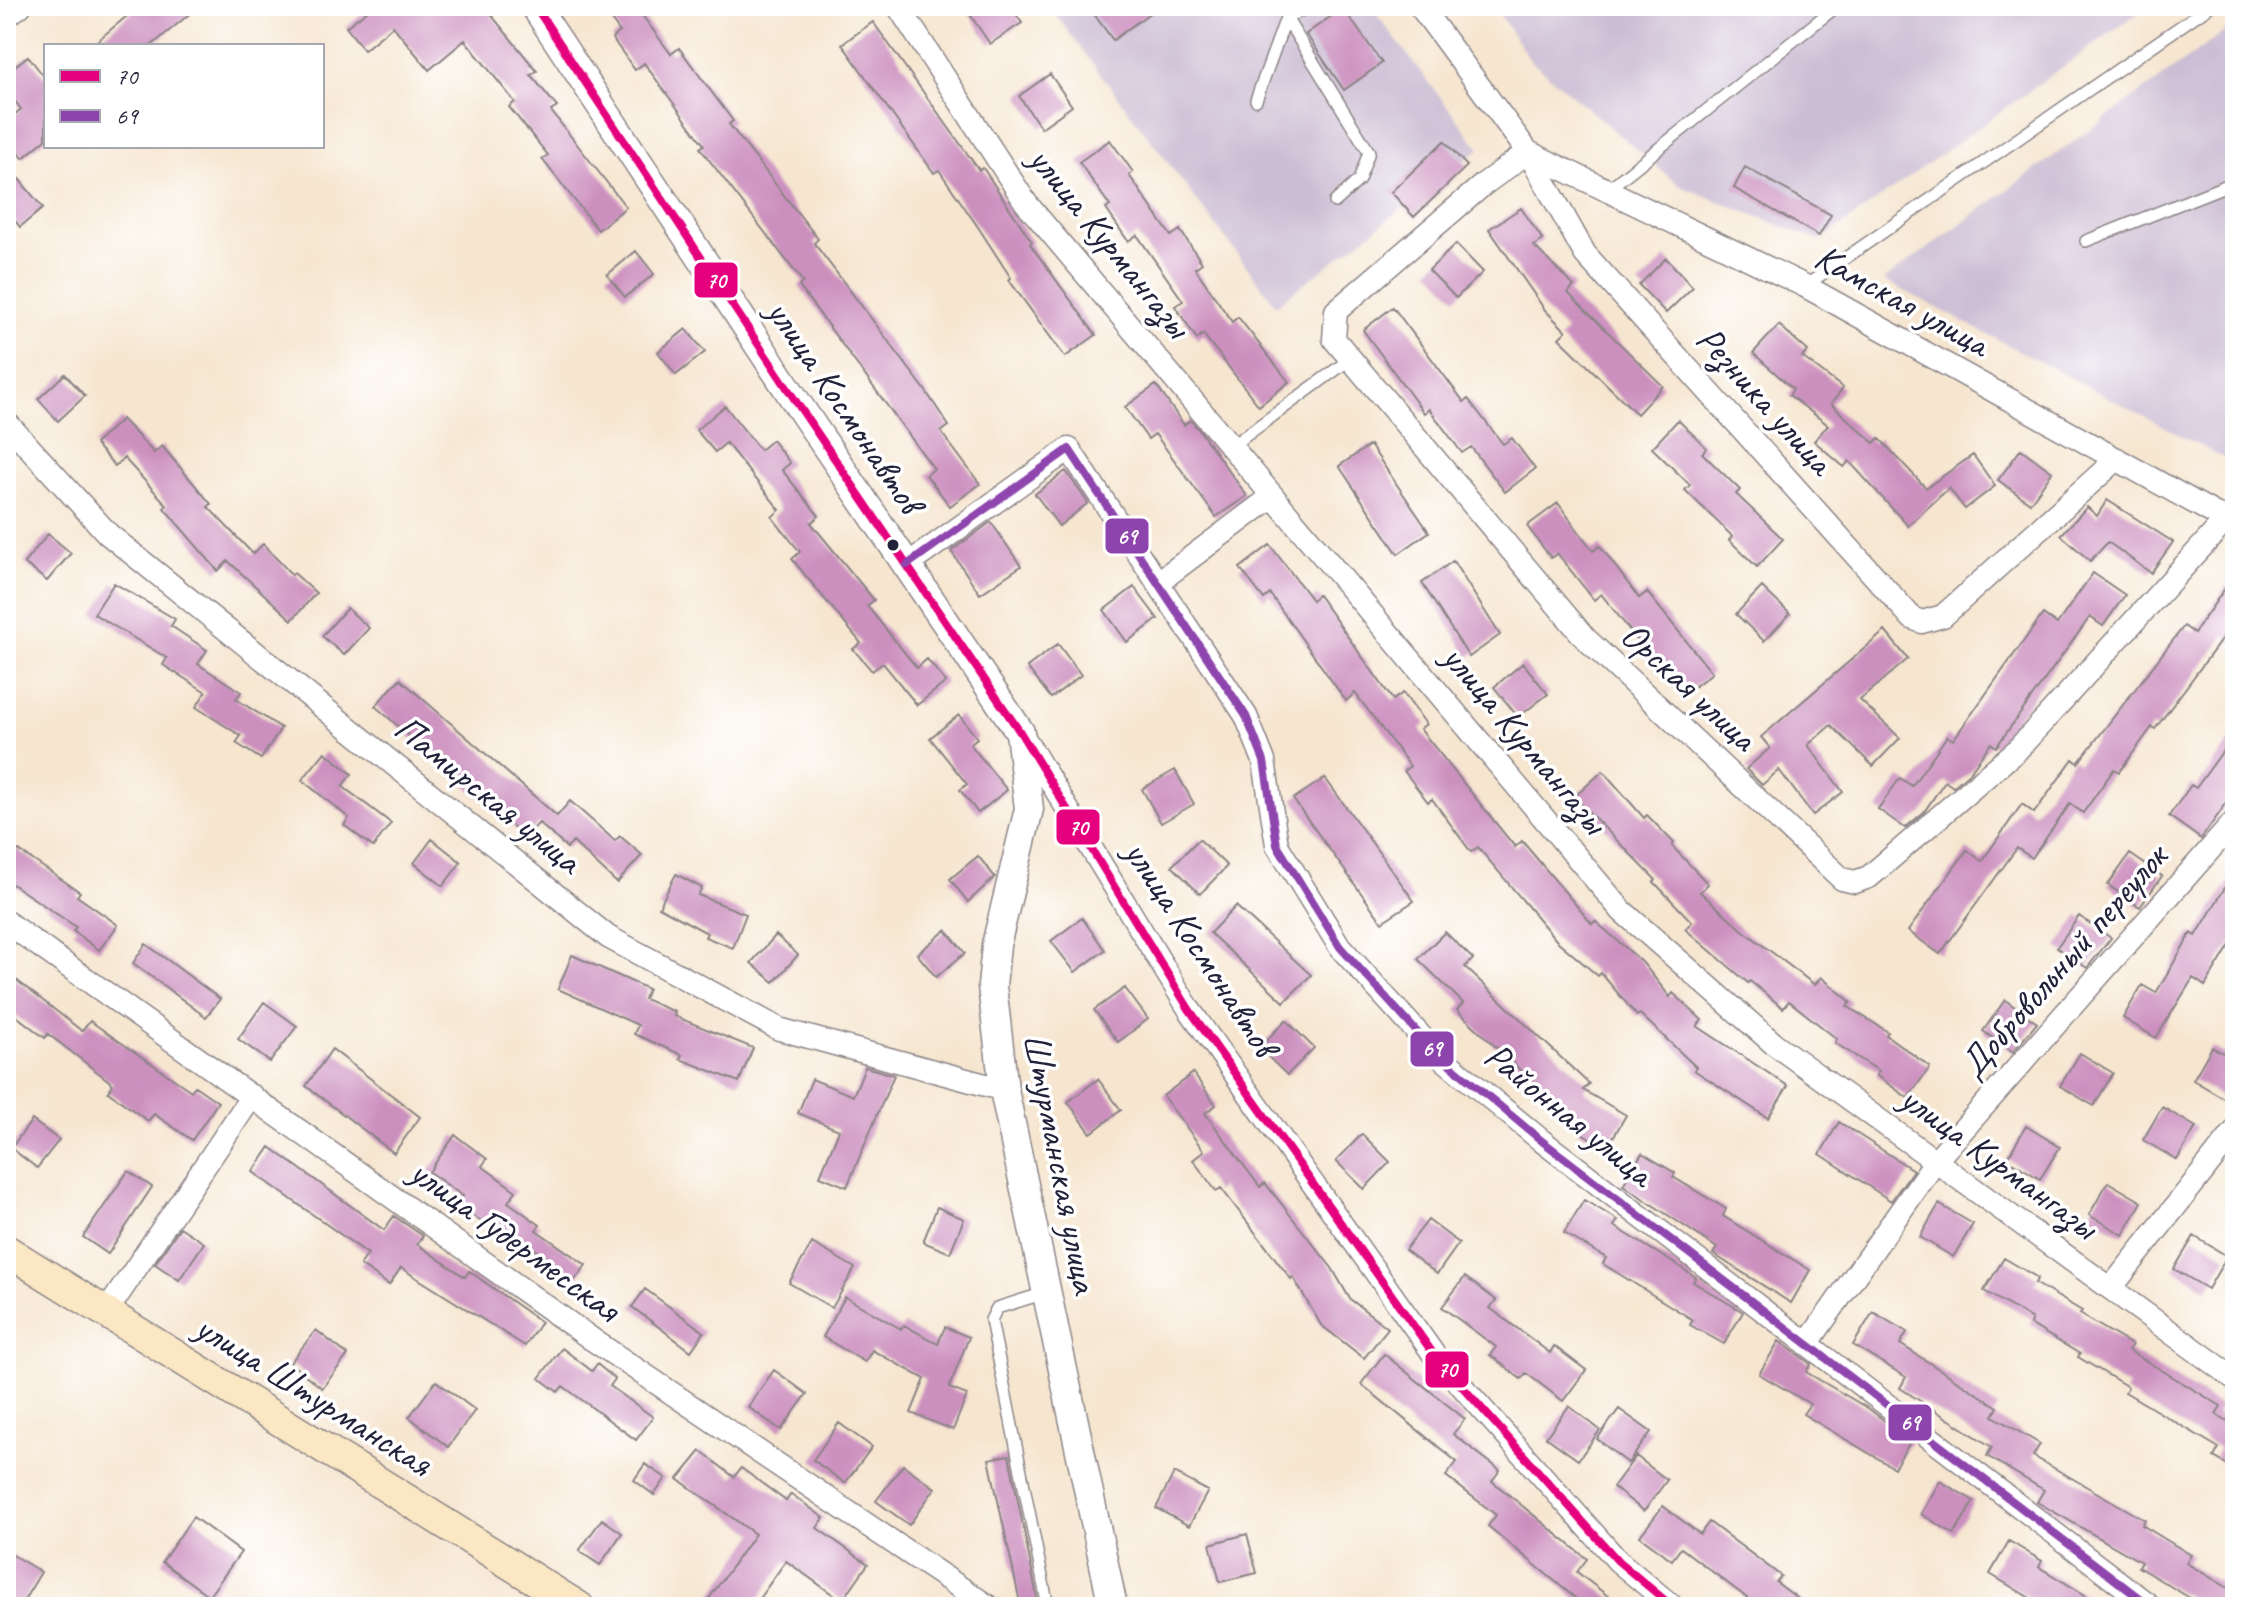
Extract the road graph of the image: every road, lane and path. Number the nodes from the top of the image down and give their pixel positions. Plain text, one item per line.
1 (20, 6) edge
2 (535, 6) edge
3 (898, 6) edge
4 (1310, 6) edge
5 (1420, 6) edge
6 (1837, 6) edge
7 (2210, 6) edge
8 (6, 16) edge
9 (1286, 18) junction
10 (1256, 100) dead end
11 (1528, 152) junction
12 (2235, 182) edge
13 (1607, 190) junction
14 (1335, 202) dead end
15 (2086, 241) dead end
16 (1805, 286) junction
17 (1349, 360) junction
18 (6, 422) edge
19 (1233, 445) junction
20 (2117, 459) junction
21 (1273, 496) junction
22 (2230, 522) edge
23 (907, 565) junction
24 (1157, 583) junction
25 (1020, 732) junction
26 (2235, 821) edge
27 (6, 922) edge
28 (1004, 1090) junction
29 (252, 1096) junction
30 (2235, 1131) edge
31 (1937, 1159) junction
32 (6, 1250) edge
33 (2111, 1288) junction
34 (1046, 1293) junction
35 (105, 1314) junction
36 (1807, 1344) junction
37 (2235, 1379) edge
38 (579, 1607) edge
39 (989, 1607) edge
40 (1048, 1607) edge
41 (1113, 1607) edge
42 (1673, 1607) edge
43 (2151, 1607) edge

1 - 8 street
2 - 23 street, улица Космонавтов
3 - 19 street, улица Курмангазы
4 - 9 lane
5 - 11 street, Резника улица
6 - 13 lane
7 - 16 lane
9 - 10 lane
9 - 14 lane
11 - 13 street, Камская улица
11 - 17 street, Орская улица
11 - 20 street, Резника улица
12 - 15 lane
13 - 16 street, Камская улица
16 - 20 street, Камская улица
17 - 19 lane
17 - 22 street, Орская улица
18 - 28 street, Памирская улица
19 - 21 street, улица Курмангазы
20 - 22 street, Камская улица
21 - 24 street
21 - 31 street, улица Курмангазы
23 - 24 street, Районная улица
23 - 25 street, улица Космонавтов
24 - 36 street, Районная улица
25 - 28 street, Штурманская улица
25 - 42 street, улица Космонавтов
26 - 31 street, Добровольный переулок
27 - 29 street, улица Гудермесская
28 - 34 street, Штурманская улица
29 - 35 street
29 - 39 street, улица Гудермесская
30 - 33 street
31 - 33 street, улица Курмангазы
31 - 36 street, Добровольный переулок
32 - 35 main road, улица Штурманская
33 - 37 street, улица Курмангазы
34 - 40 lane
34 - 41 street, Штурманская улица
35 - 38 main road, улица Штурманская
36 - 43 street, Районная улица

